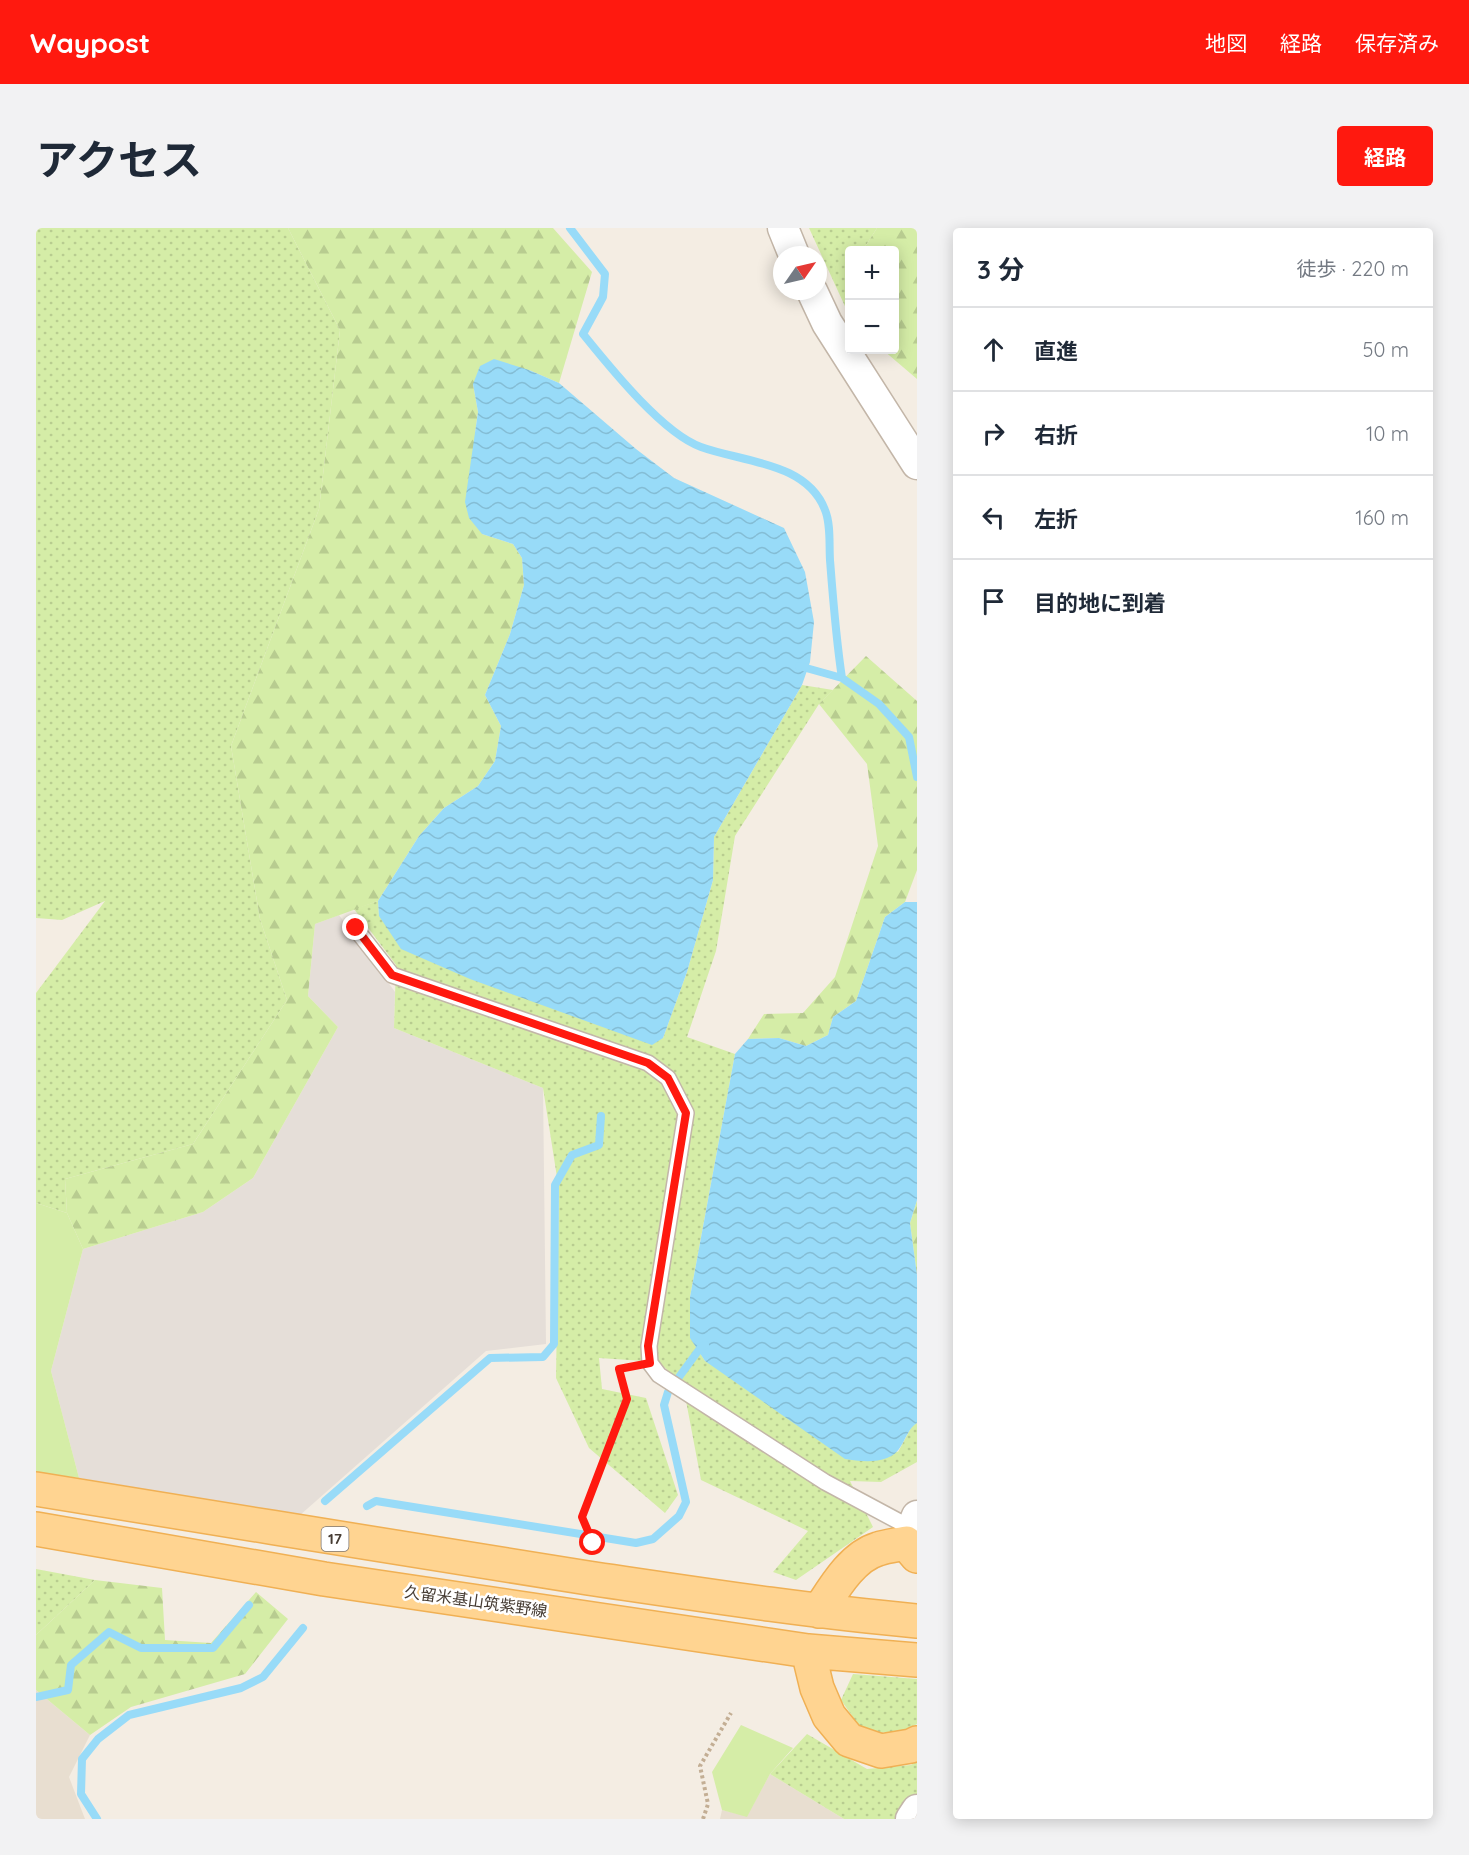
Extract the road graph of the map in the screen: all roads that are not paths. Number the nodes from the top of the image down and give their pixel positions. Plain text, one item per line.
1 (783, 228) edge
2 (790, 246) edge
3 (816, 300) edge
4 (917, 464) edge
5 (356, 928) dead end
6 (36, 1490) edge
7 (36, 1529) edge
8 (913, 1536) edge
9 (819, 1611) junction
10 (917, 1621) edge
11 (807, 1651) junction
12 (917, 1660) edge
13 (917, 1743) edge
14 (917, 1810) edge
15 (910, 1819) edge

1 - 2 street
3 - 4 street
5 - 8 lane
6 - 9 main road, 17
7 - 11 main road, 久留米基山筑紫野線
8 - 9 main road
9 - 10 main road, 17
11 - 12 main road, 久留米基山筑紫野線
11 - 13 main road
14 - 15 street

